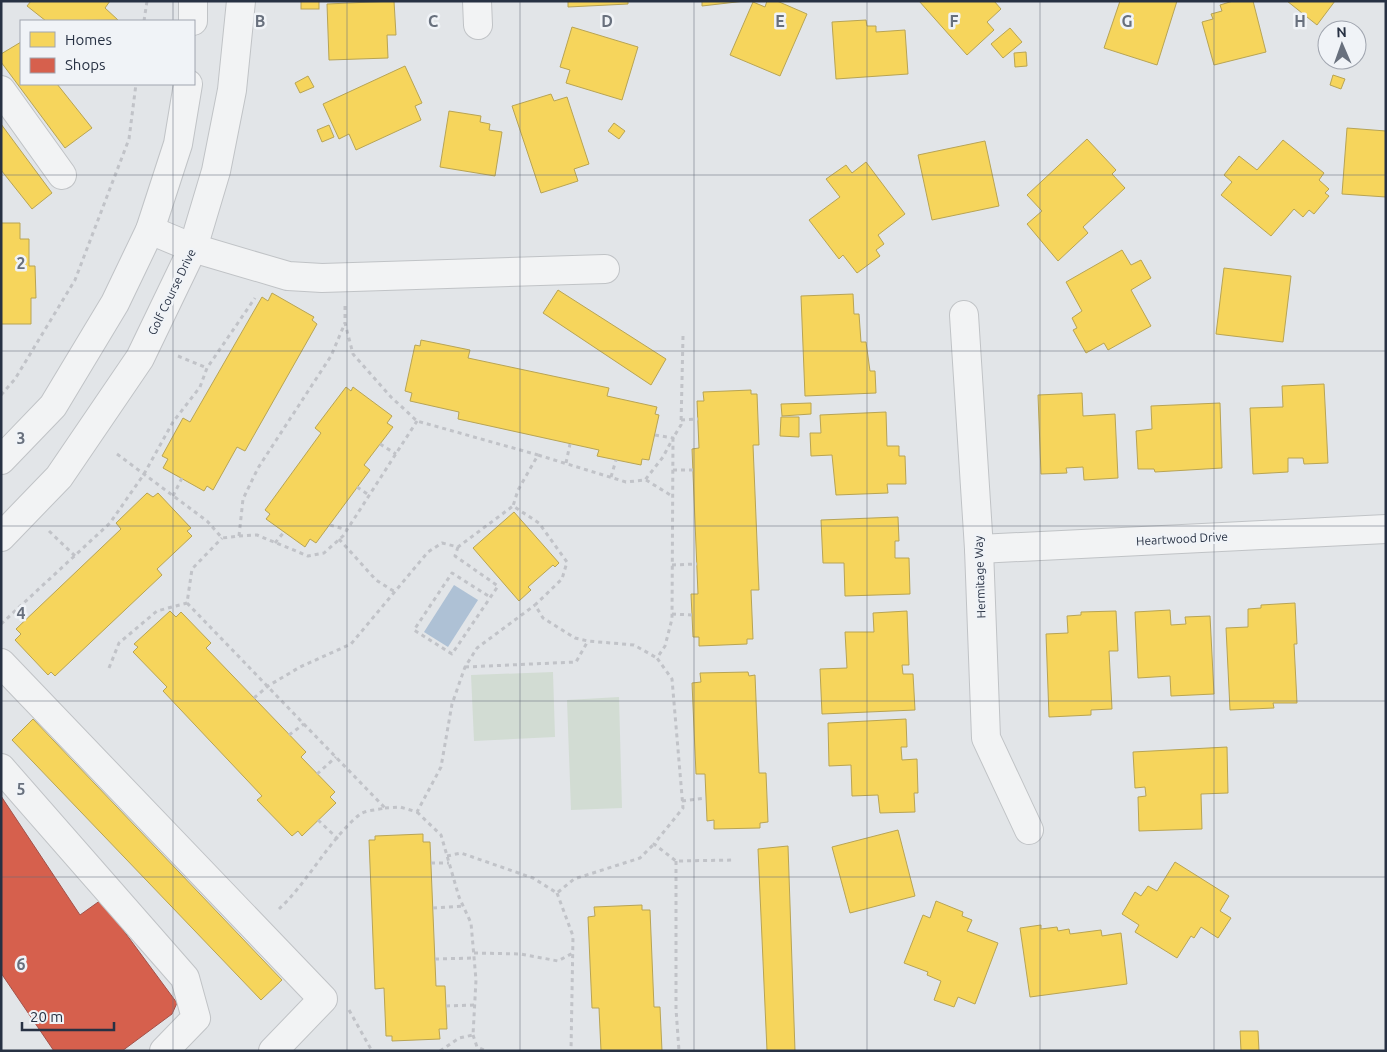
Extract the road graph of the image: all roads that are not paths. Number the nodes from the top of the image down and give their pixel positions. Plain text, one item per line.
1 (193, 1) edge
2 (241, 1) edge
3 (193, 20) edge
4 (188, 85) edge
5 (1, 90) edge
6 (62, 175) dead end
7 (150, 230) junction
8 (194, 248) junction
9 (605, 269) dead end
10 (964, 314) dead end
11 (1, 460) edge
12 (1386, 529) edge
13 (1, 538) edge
14 (979, 549) junction
15 (1, 663) edge
16 (1, 768) edge
17 (1029, 830) dead end
18 (164, 1051) edge
19 (274, 1051) edge

1 - 3 street
2 - 8 street, Golf Course Drive
4 - 7 street
5 - 6 street
7 - 8 street
7 - 11 street
8 - 9 street
8 - 13 street, Golf Course Drive
10 - 14 street, Hermitage Way
12 - 14 street, Heartwood Drive
14 - 17 street, Hermitage Way
15 - 19 street
16 - 18 street

